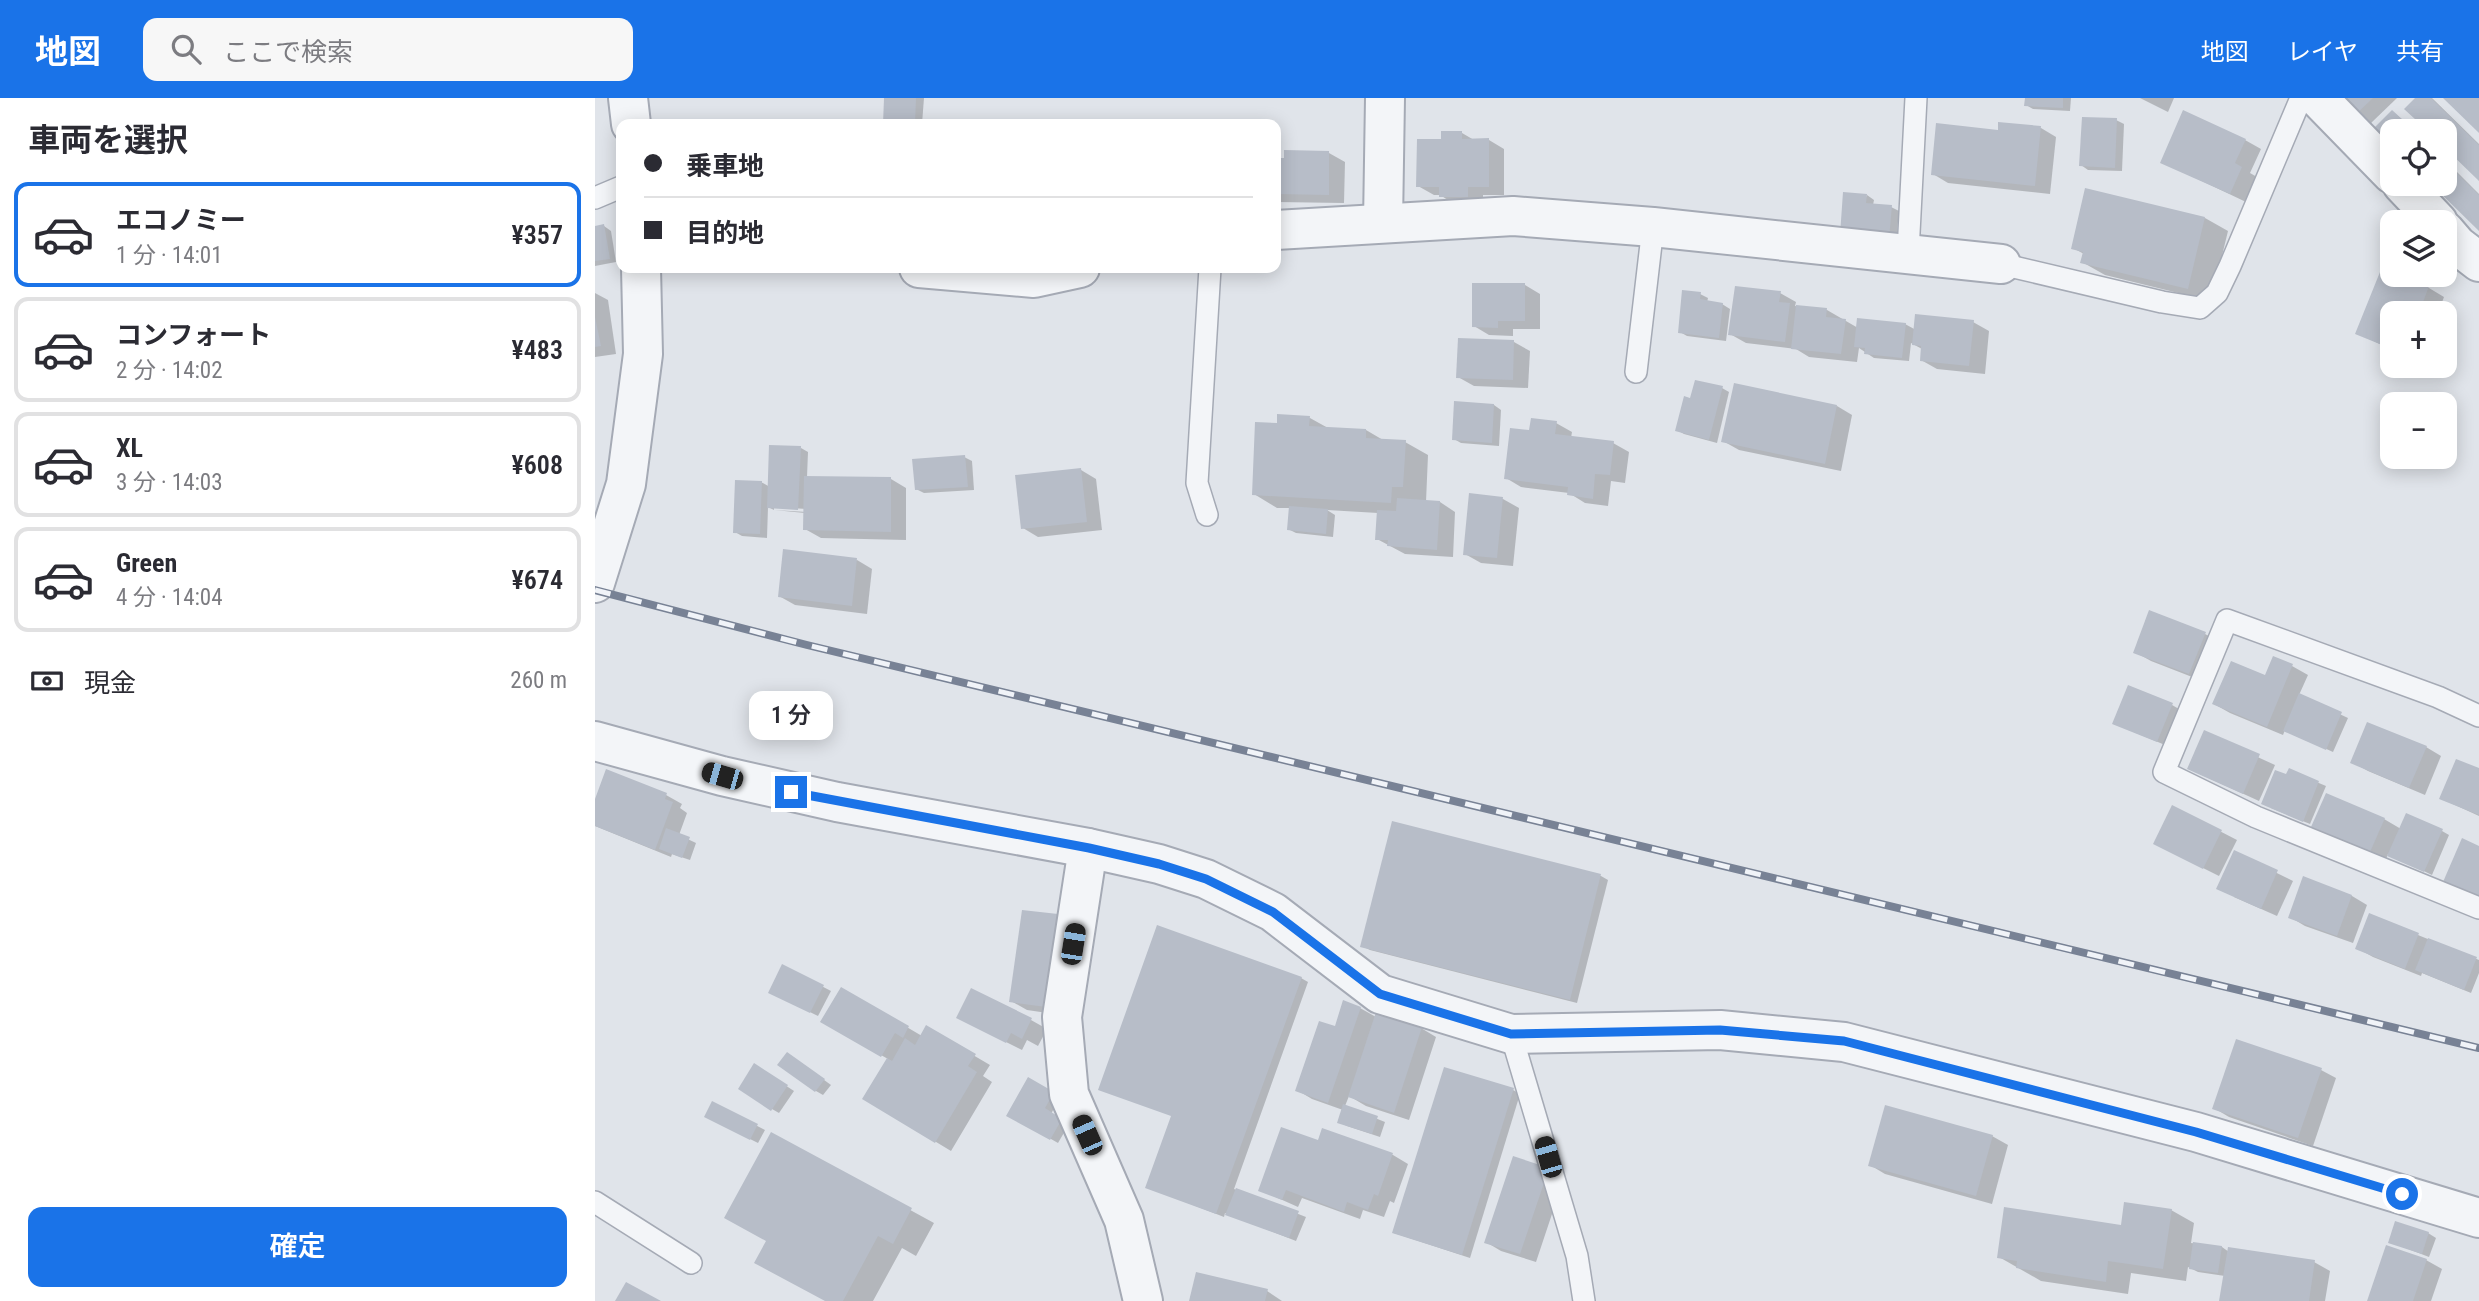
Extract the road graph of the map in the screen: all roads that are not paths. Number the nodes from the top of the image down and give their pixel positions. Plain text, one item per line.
1 (628, 98) edge
2 (1385, 98) edge
3 (1916, 98) edge
4 (2301, 98) edge
5 (2318, 98) edge
6 (630, 119) edge
7 (2380, 162) edge
8 (616, 189) edge
9 (2413, 196) edge
10 (595, 198) edge
11 (2427, 210) edge
12 (1383, 223) junction
13 (1653, 227) junction
14 (1281, 230) edge
15 (2457, 246) edge
16 (1908, 252) junction
17 (2479, 262) edge
18 (2001, 264) joint
19 (641, 273) edge
20 (967, 273) edge
21 (1057, 273) edge
22 (1210, 273) edge
23 (1636, 372) dead end
24 (1207, 515) dead end
25 (595, 583) edge
26 (2479, 716) edge
27 (595, 741) edge
28 (1089, 848) junction
29 (2479, 908) edge
30 (1511, 1034) junction
31 (595, 1202) edge
32 (2479, 1217) edge
33 (691, 1263) dead end
34 (1143, 1301) edge
35 (1584, 1301) edge

1 - 6 street
2 - 12 street
3 - 16 lane
4 - 18 lane
5 - 7 street
8 - 10 lane
9 - 11 street
12 - 13 street
12 - 14 street
13 - 16 street
13 - 23 lane
15 - 17 street
16 - 18 street
19 - 25 street
20 - 21 street
22 - 24 lane
26 - 29 lane
27 - 28 street
28 - 30 street
28 - 34 street
30 - 32 street
30 - 35 lane
31 - 33 lane

